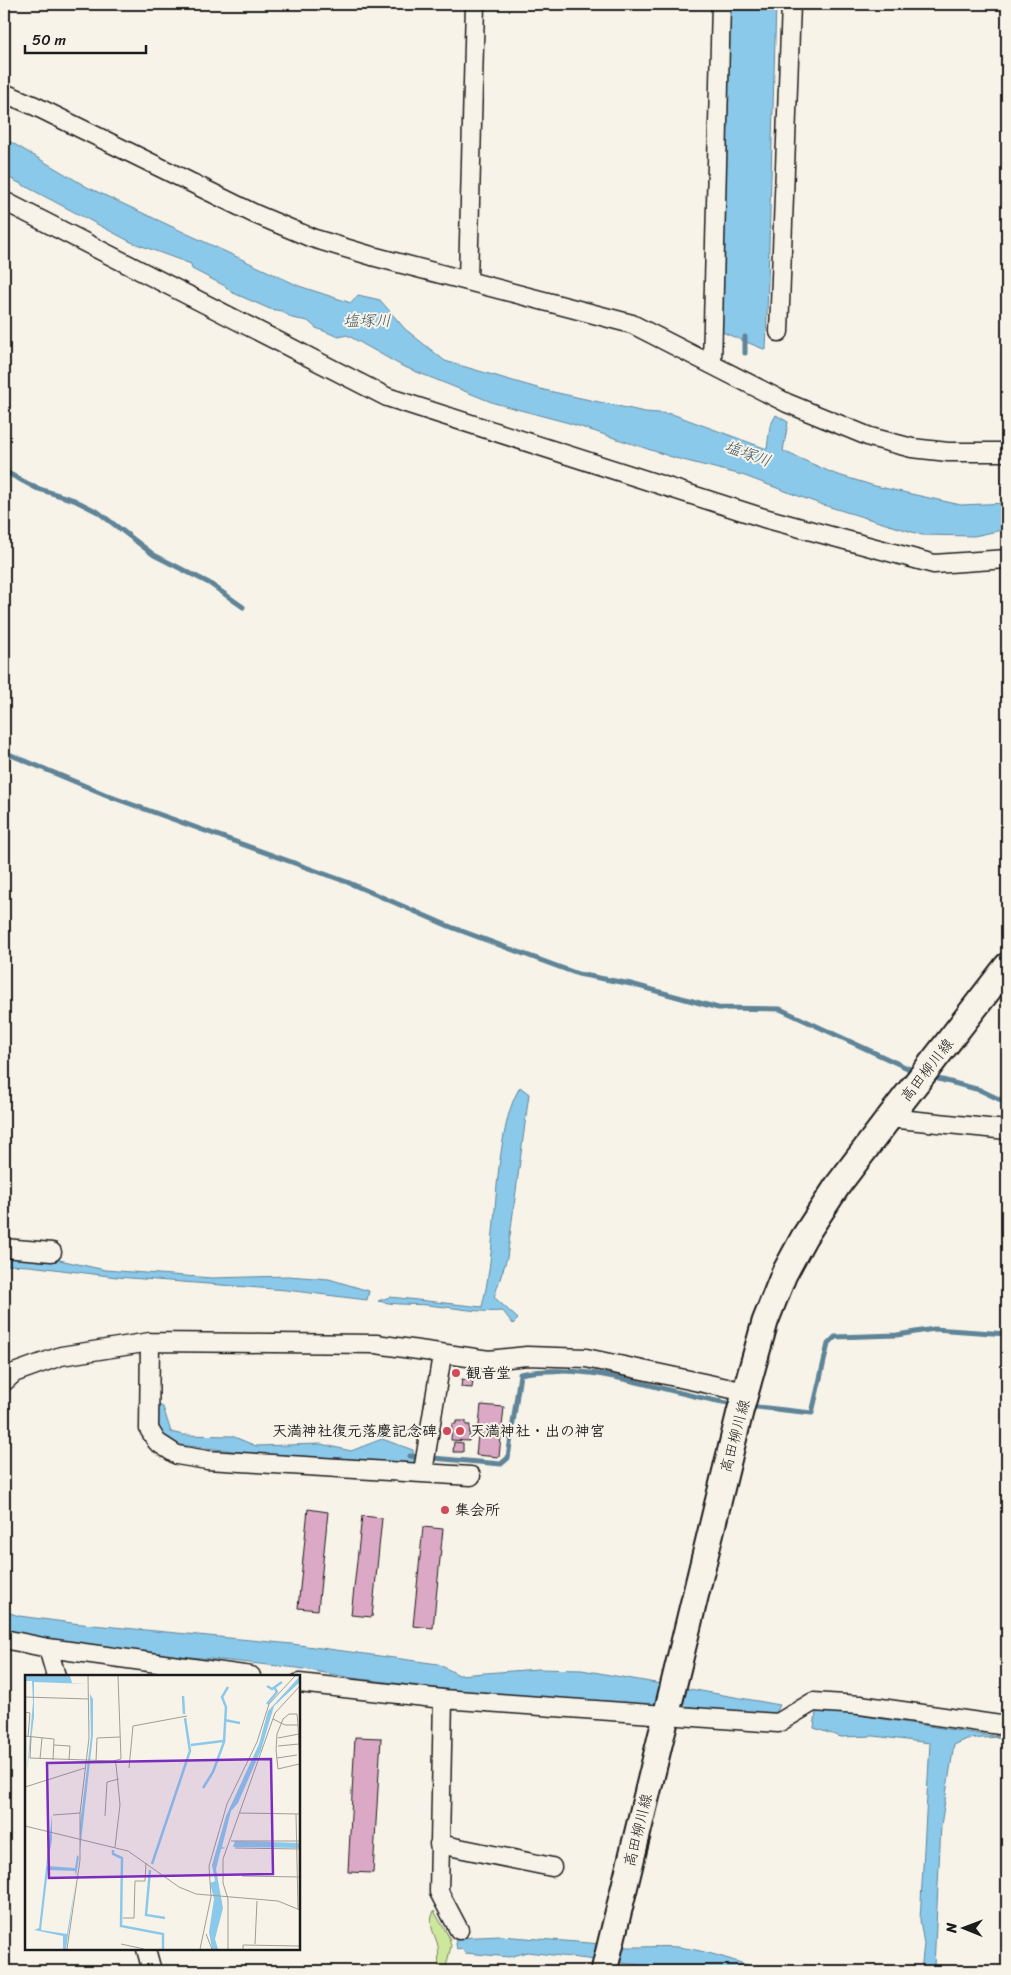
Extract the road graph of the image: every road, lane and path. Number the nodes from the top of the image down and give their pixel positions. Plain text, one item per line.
1 (476, 4) edge
2 (721, 4) edge
3 (791, 4) edge
4 (4, 93) edge
5 (4, 201) edge
6 (468, 281) junction
7 (779, 332) dead end
8 (712, 364) junction
9 (1007, 452) edge
10 (1007, 559) edge
11 (1007, 966) edge
12 (889, 1118) junction
13 (1007, 1130) edge
14 (4, 1248) edge
15 (52, 1252) dead end
16 (150, 1342) junction
17 (442, 1355) junction
18 (4, 1382) edge
19 (743, 1402) junction
20 (423, 1469) junction
21 (472, 1476) dead end
22 (4, 1639) edge
23 (48, 1648) junction
24 (56, 1675) edge
25 (244, 1675) edge
26 (300, 1683) edge
27 (443, 1699) junction
28 (669, 1704) junction
29 (1007, 1726) edge
30 (439, 1844) junction
31 (552, 1867) dead end
32 (459, 1930) dead end
33 (146, 1950) edge
34 (152, 1971) edge
35 (604, 1971) edge

1 - 6 street
2 - 8 street
3 - 7 street
4 - 6 street
5 - 10 street
6 - 8 street
8 - 9 street
11 - 12 main road, 高田柳川線
12 - 13 street
12 - 19 main road, 高田柳川線
14 - 15 street
16 - 17 street
16 - 18 street
16 - 20 street
17 - 19 street
17 - 20 street
19 - 28 main road, 高田柳川線
20 - 21 street
22 - 23 street
23 - 24 street
23 - 25 street
26 - 27 street
27 - 28 street
27 - 30 street
28 - 29 street
28 - 35 main road, 高田柳川線
30 - 31 street
30 - 32 street
33 - 34 street

